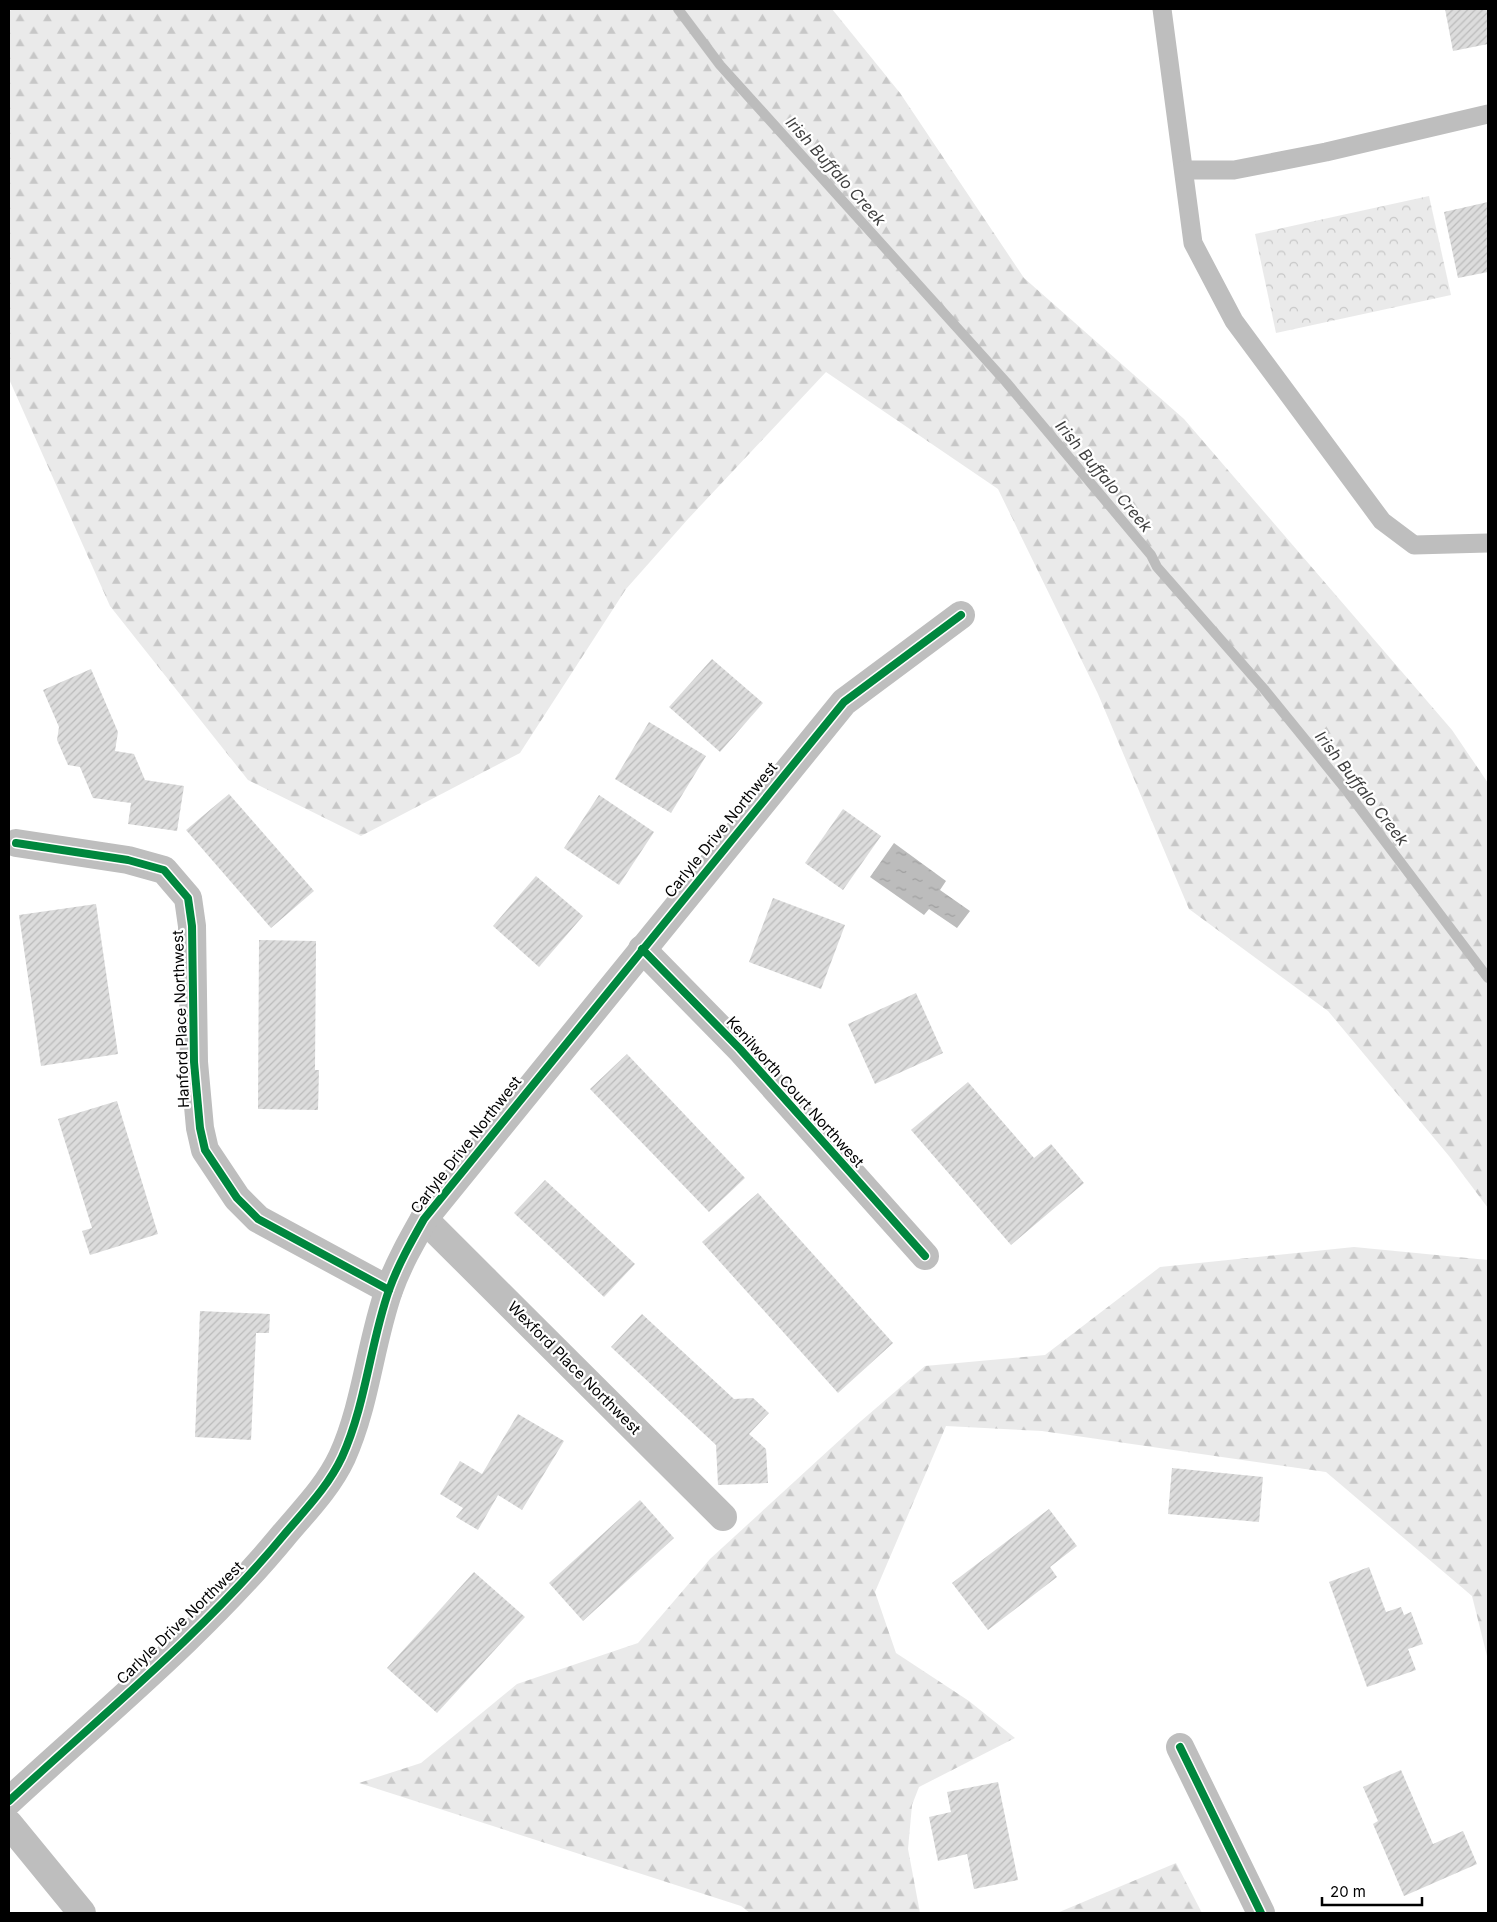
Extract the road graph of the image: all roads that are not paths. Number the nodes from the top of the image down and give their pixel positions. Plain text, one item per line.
1 (1162, 9) edge
2 (1488, 114) edge
3 (1184, 170) junction
4 (1488, 543) edge
5 (961, 615) dead end
6 (16, 843) dead end
7 (642, 949) junction
8 (424, 1218) junction
9 (925, 1256) dead end
10 (389, 1290) junction
11 (723, 1517) dead end
12 (1180, 1747) dead end
13 (9, 1801) edge
14 (9, 1824) edge
15 (82, 1913) edge
16 (1261, 1913) edge

1 - 3 lane
2 - 3 lane
3 - 4 lane
5 - 7 street, Carlyle Drive Northwest
6 - 10 street, Hanford Place Northwest
7 - 8 street, Carlyle Drive Northwest
7 - 9 street, Kenilworth Court Northwest
8 - 10 street, Carlyle Drive Northwest
8 - 11 street, Wexford Place Northwest
10 - 13 street, Carlyle Drive Northwest
12 - 16 street
14 - 15 street

